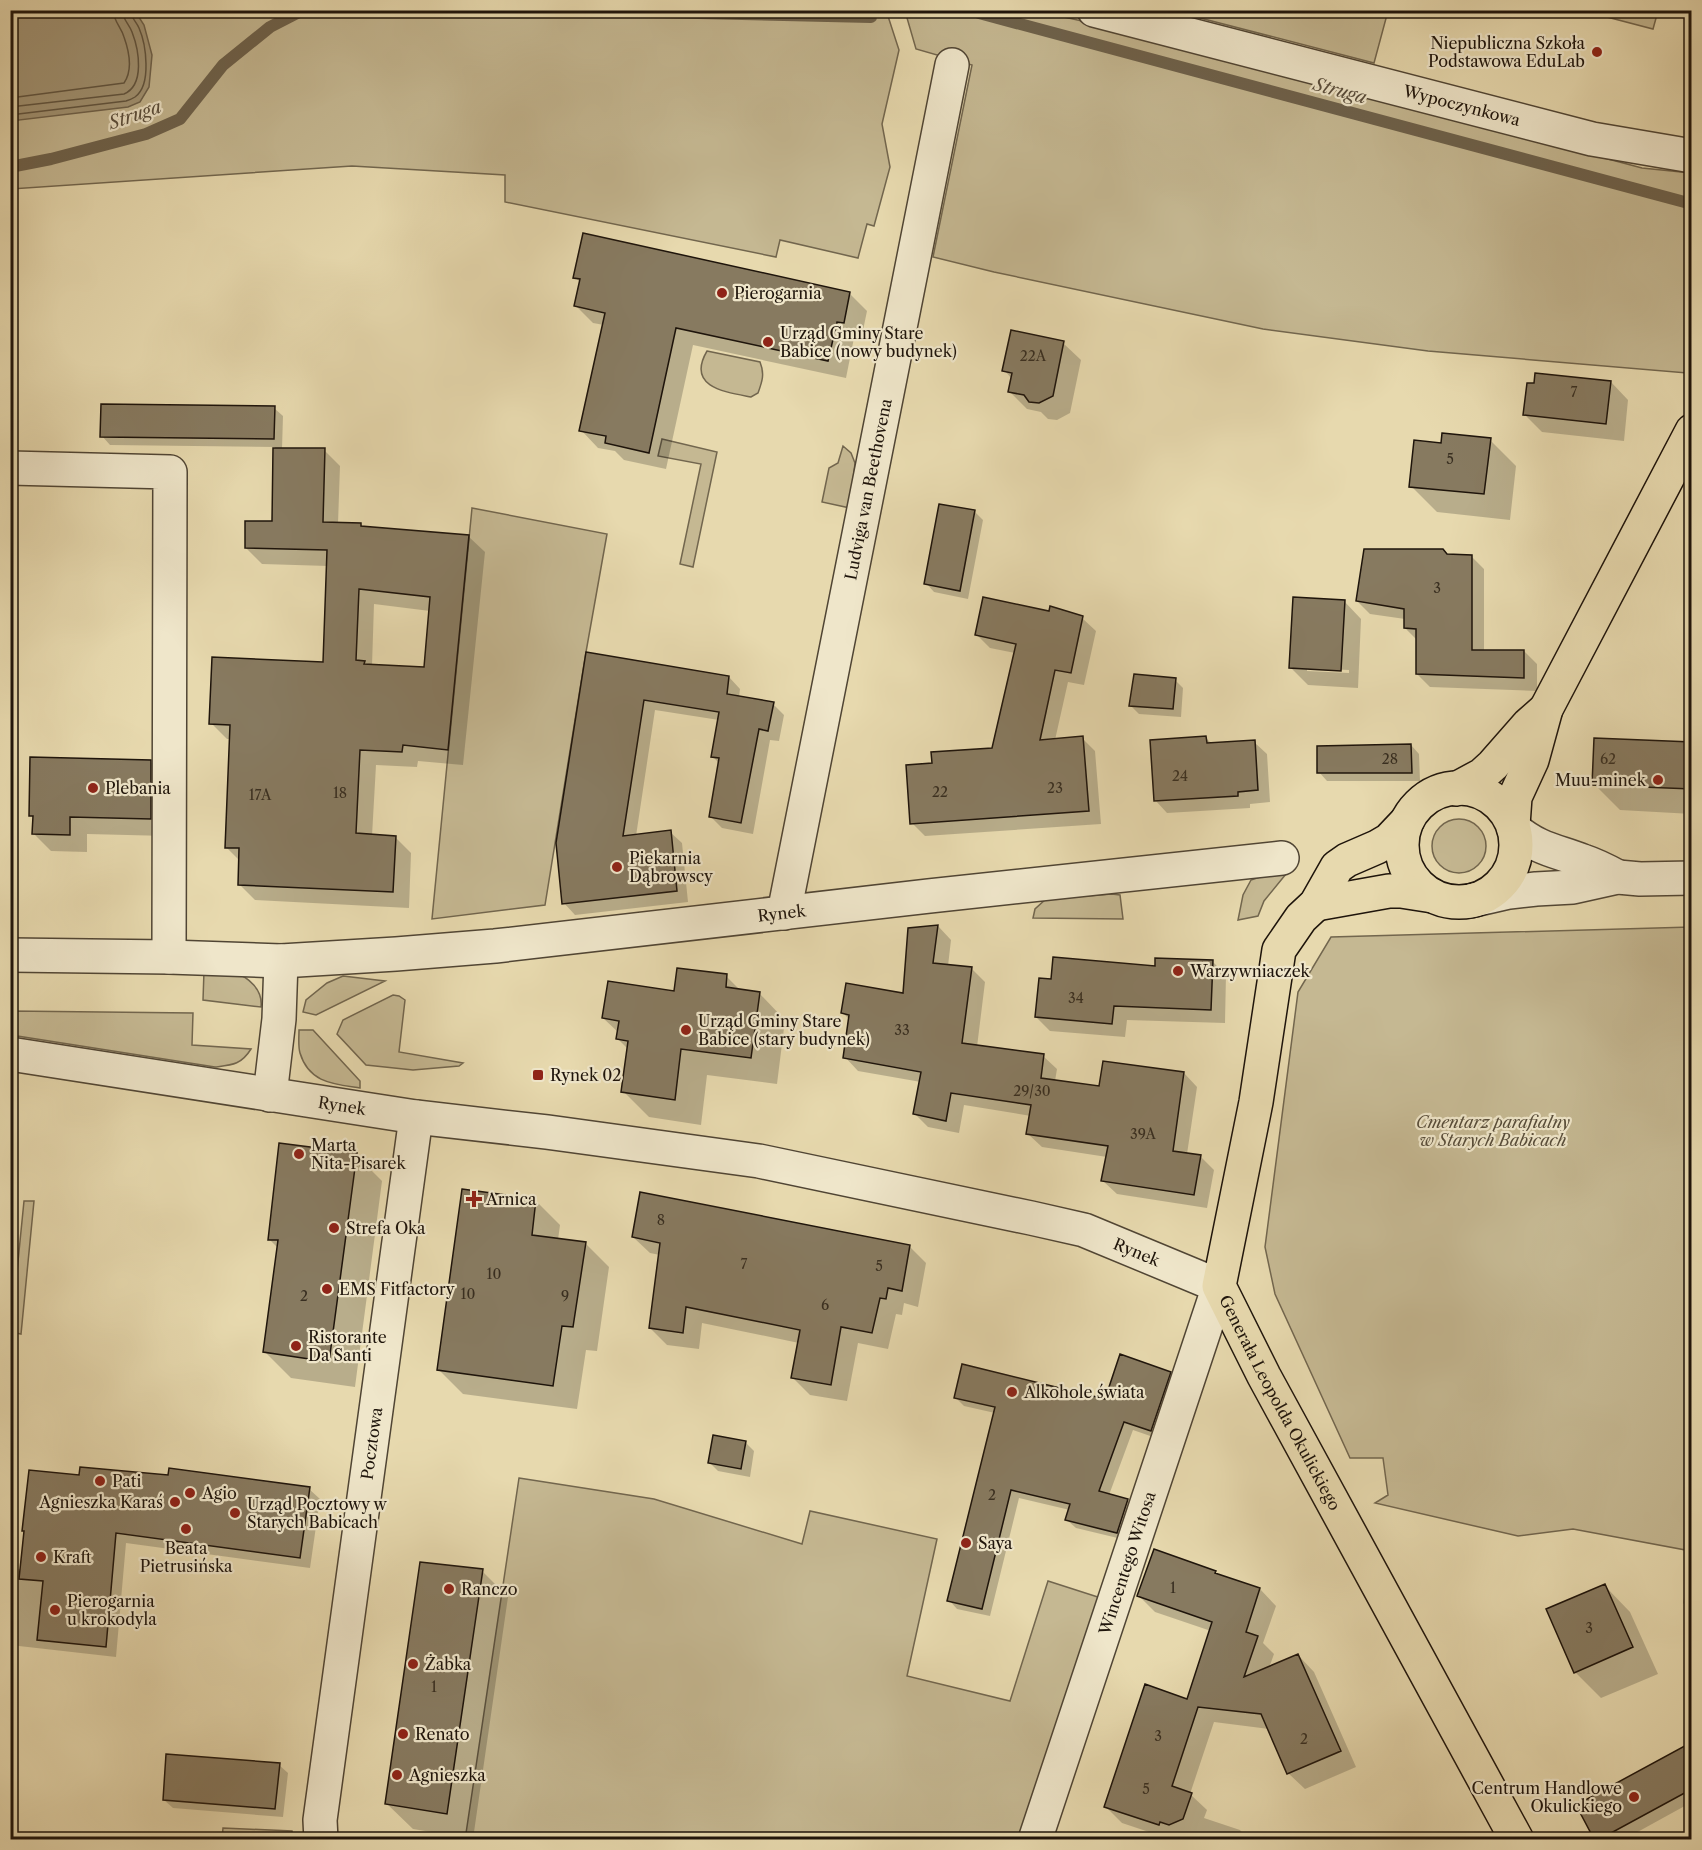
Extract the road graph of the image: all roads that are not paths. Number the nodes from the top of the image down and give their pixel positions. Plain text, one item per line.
1 (1094, 10) edge
2 (952, 64) dead end
3 (1692, 156) edge
4 (1692, 431) edge
5 (10, 468) edge
6 (1546, 709) junction
7 (1456, 789) junction
8 (1407, 821) junction
9 (1513, 827) junction
10 (1282, 858) dead end
11 (1618, 877) junction
12 (1692, 878) edge
13 (1433, 896) junction
14 (1470, 901) junction
15 (1316, 904) junction
16 (784, 913) junction
17 (10, 954) edge
18 (170, 957) junction
19 (281, 961) junction
20 (10, 1054) edge
21 (270, 1095) junction
22 (416, 1117) junction
23 (1219, 1286) junction
24 (321, 1839) edge
25 (1035, 1839) edge
26 (1517, 1839) edge

1 - 3 street, Wypoczynkowa
2 - 16 street, Ludviga van Beethovena
4 - 6 main road
5 - 18 street
6 - 7 main road
6 - 9 main road
7 - 8 main road
7 - 9 main road
8 - 13 main road
8 - 15 main road, Generała Leopolda Okulickiego
9 - 11 street
9 - 14 main road
10 - 16 street, Rynek
11 - 12 street
11 - 14 street
13 - 14 main road
13 - 15 main road
15 - 23 main road, Generała Leopolda Okulickiego
16 - 19 street, Rynek
17 - 18 street, Rynek
18 - 19 street, Rynek
19 - 21 street
20 - 21 street, Rynek
21 - 22 street, Rynek
22 - 23 street, Rynek
22 - 24 street, Pocztowa
23 - 25 street, Wincentego Witosa
23 - 26 main road, Generała Leopolda Okulickiego

